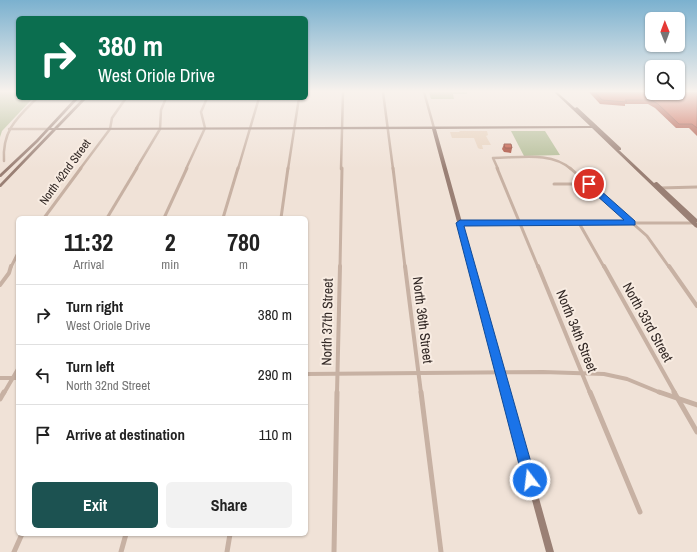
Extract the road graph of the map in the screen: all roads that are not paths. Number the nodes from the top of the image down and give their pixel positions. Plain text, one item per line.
1 (19, 118) edge
2 (59, 118) edge
3 (67, 118) edge
4 (112, 118) edge
5 (158, 118) edge
6 (203, 118) edge
7 (253, 118) edge
8 (297, 118) edge
9 (342, 118) edge
10 (386, 118) edge
11 (431, 118) edge
12 (582, 118) edge
13 (586, 118) edge
14 (591, 127) junction
15 (596, 127) junction
16 (205, 128) junction
17 (250, 128) junction
18 (296, 128) junction
19 (342, 128) junction
20 (387, 128) junction
21 (434, 128) junction
22 (9, 129) junction
23 (48, 129) junction
24 (57, 129) junction
25 (110, 129) junction
26 (160, 129) junction
27 (4, 161) dead end
28 (0, 176) edge
29 (554, 184) dead end
30 (589, 184) junction
31 (0, 186) edge
32 (659, 188) junction
33 (697, 188) edge
34 (45, 216) edge
35 (108, 216) edge
36 (165, 216) edge
37 (224, 216) edge
38 (281, 216) edge
39 (460, 223) junction
40 (521, 223) junction
41 (579, 223) junction
42 (632, 223) junction
43 (696, 223) edge
44 (16, 257) edge
45 (0, 285) edge
46 (697, 306) edge
47 (16, 372) edge
48 (582, 372) junction
49 (500, 373) junction
50 (308, 374) edge
51 (337, 374) junction
52 (419, 374) junction
53 (0, 378) edge
54 (13, 378) junction
55 (0, 399) edge
56 (679, 400) junction
57 (697, 405) edge
58 (697, 432) edge
59 (640, 512) dead end
60 (21, 536) edge
61 (125, 536) edge
62 (230, 536) edge
63 (14, 552) edge
64 (121, 552) edge
65 (227, 552) edge
66 (334, 552) edge
67 (441, 552) edge
68 (550, 552) edge

1 - 22 street
2 - 23 street
3 - 24 street
4 - 25 street, North 42nd Street
5 - 26 street
6 - 16 street
7 - 17 street
8 - 18 street
9 - 19 street, North 37th Street
10 - 20 street, North 36th Street
11 - 21 street
12 - 14 street
13 - 15 street
14 - 15 street
14 - 21 street
14 - 32 street
15 - 32 street
16 - 17 street
16 - 26 street
16 - 36 street
17 - 18 street
17 - 37 street
18 - 19 street
18 - 38 street
19 - 20 street
19 - 51 street, North 37th Street
20 - 21 street
20 - 52 street, North 36th Street
21 - 39 street
22 - 23 street
22 - 27 street
23 - 24 street
23 - 28 street
24 - 25 street
24 - 31 street
25 - 26 street
25 - 34 street, North 42nd Street
26 - 35 street
29 - 30 street
30 - 40 street, North 34th Street
30 - 42 street
32 - 33 street
32 - 43 street
39 - 40 street
39 - 49 street
40 - 41 street
40 - 48 street, North 34th Street
41 - 42 street
41 - 56 street, North 33rd Street
42 - 43 street
42 - 46 street
44 - 45 street
47 - 54 street
48 - 49 street
48 - 56 street
48 - 59 street, North 34th Street
49 - 52 street
49 - 68 street
50 - 51 street
51 - 52 street
51 - 66 street, North 37th Street
52 - 67 street, North 36th Street
53 - 54 street
54 - 55 street
56 - 57 street
56 - 58 street, North 33rd Street
60 - 63 street
61 - 64 street
62 - 65 street

